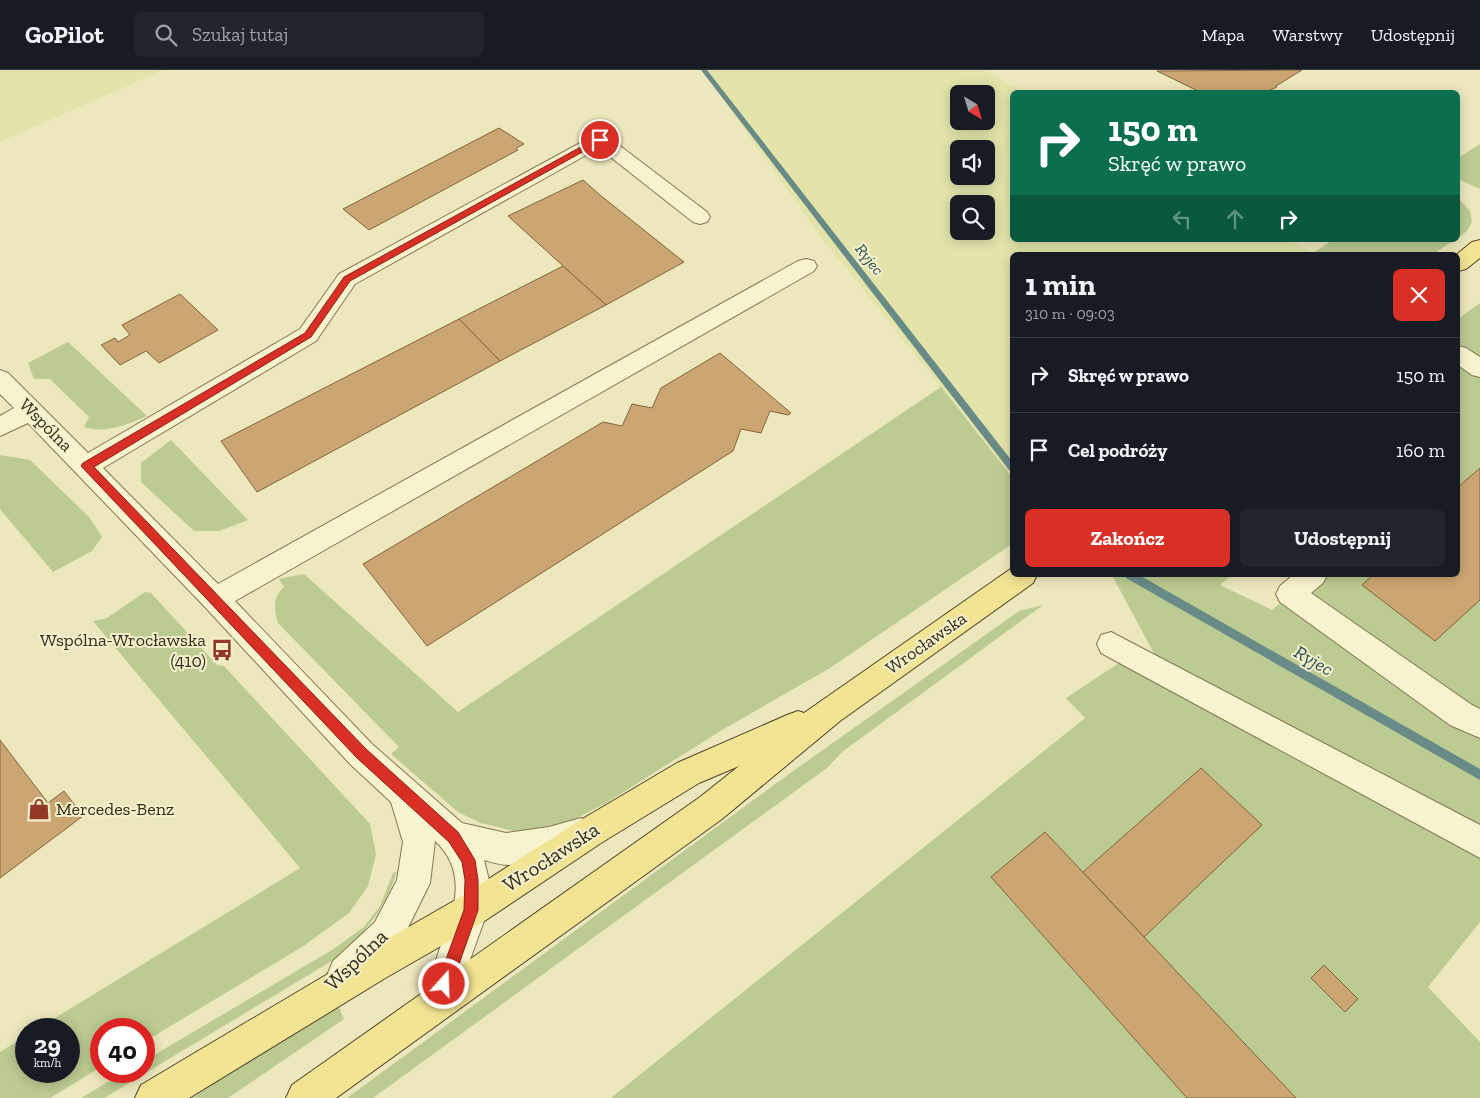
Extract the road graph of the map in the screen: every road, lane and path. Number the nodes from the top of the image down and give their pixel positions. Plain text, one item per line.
1 (700, 217) dead end
2 (1480, 247) edge
3 (1460, 262) edge
4 (806, 266) dead end
5 (1460, 355) edge
6 (1480, 369) edge
7 (0, 380) edge
8 (30, 410) junction
9 (0, 427) edge
10 (87, 466) junction
11 (1020, 577) edge
12 (1311, 577) edge
13 (215, 599) junction
14 (1112, 644) dead end
15 (829, 711) junction
16 (1480, 724) edge
17 (405, 794) junction
18 (590, 832) junction
19 (454, 837) junction
20 (1480, 842) edge
21 (471, 910) junction
22 (438, 1003) junction
23 (306, 1006) junction
24 (154, 1098) edge
25 (304, 1098) edge

1 - 10 street
2 - 3 main road
4 - 13 street
5 - 6 street
7 - 8 street, Wspólna
8 - 9 street
8 - 10 street, Wspólna
10 - 13 street, Wspólna
11 - 15 main road, Wrocławska
12 - 16 street
13 - 17 street, Wspólna
14 - 20 street
15 - 18 main road, Wrocławska
15 - 22 main road, Wrocławska
17 - 19 street, Wspólna
17 - 23 street, Wspólna
18 - 19 street
18 - 21 main road, Wrocławska
19 - 21 street, Wspólna
21 - 22 street, Wspólna
21 - 23 main road, Wrocławska
22 - 25 main road, Wrocławska
23 - 24 main road, Wrocławska

